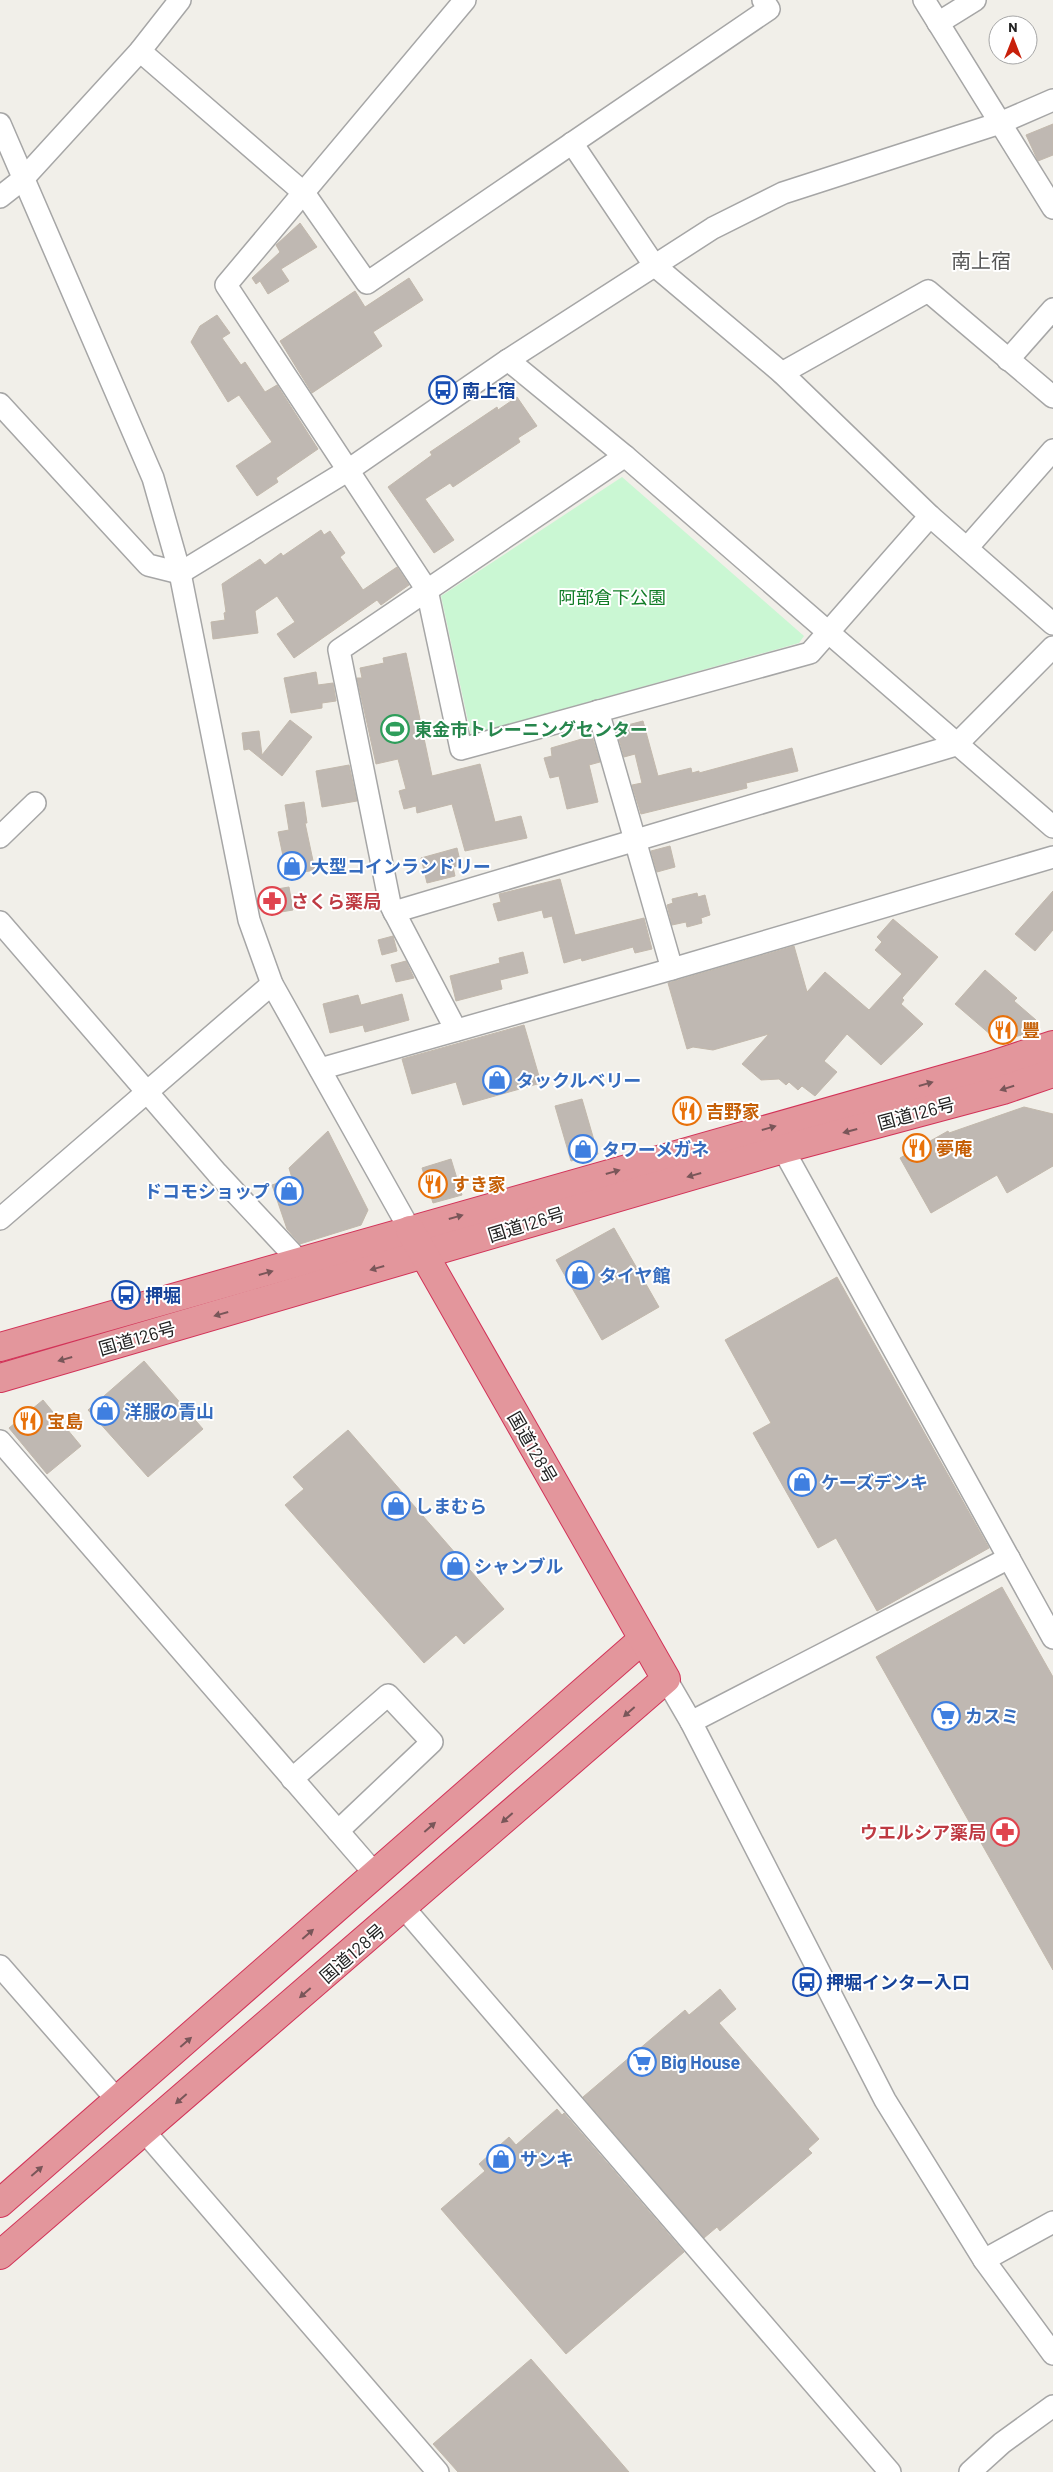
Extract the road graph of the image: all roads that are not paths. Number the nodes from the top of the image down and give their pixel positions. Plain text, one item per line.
1 (180, 0) edge
2 (465, 0) edge
3 (764, 0) edge
4 (924, 0) edge
5 (975, 0) edge
6 (938, 23) junction
7 (140, 50) junction
8 (1053, 100) edge
9 (1000, 123) junction
10 (0, 124) edge
11 (572, 143) junction
12 (23, 179) junction
13 (304, 193) junction
14 (0, 197) edge
15 (1053, 208) edge
16 (654, 265) junction
17 (1053, 309) edge
18 (508, 360) junction
19 (1008, 360) junction
20 (782, 373) junction
21 (1053, 397) edge
22 (0, 404) edge
23 (1053, 450) edge
24 (625, 456) junction
25 (347, 470) junction
26 (930, 516) junction
27 (967, 548) junction
28 (180, 573) junction
29 (428, 590) junction
30 (1053, 624) edge
31 (826, 632) junction
32 (1053, 647) edge
33 (598, 711) junction
34 (956, 745) junction
35 (35, 803) dead end
36 (1053, 827) edge
37 (0, 837) edge
38 (637, 841) junction
39 (1053, 857) edge
40 (394, 912) junction
41 (0, 922) edge
42 (672, 969) junction
43 (272, 984) junction
44 (456, 1030) junction
45 (1053, 1045) edge
46 (320, 1069) junction
47 (1053, 1073) edge
48 (148, 1091) junction
49 (783, 1149) junction
50 (0, 1219) edge
51 (410, 1230) junction
52 (424, 1255) junction
53 (301, 1263) junction
54 (0, 1347) edge
55 (0, 1378) edge
56 (0, 1441) edge
57 (1009, 1558) junction
58 (1053, 1638) edge
59 (643, 1639) junction
60 (666, 1680) junction
61 (691, 1722) junction
62 (292, 1779) junction
63 (338, 1831) junction
64 (376, 1875) junction
65 (404, 1908) junction
66 (0, 1966) edge
67 (118, 2101) junction
68 (144, 2131) junction
69 (0, 2203) edge
70 (1053, 2222) edge
71 (0, 2255) edge
72 (984, 2260) junction
73 (1053, 2354) edge
74 (1053, 2406) edge
75 (438, 2472) edge
76 (890, 2472) edge
77 (970, 2472) edge

1 - 7 street
2 - 13 street
3 - 11 street
4 - 6 street
5 - 6 street
6 - 9 street
7 - 12 street
7 - 13 street
8 - 9 street
9 - 15 street
9 - 16 street
10 - 12 street
11 - 13 street
11 - 16 street
12 - 14 street
12 - 28 street
13 - 25 street
16 - 18 street
16 - 20 street
17 - 19 street
18 - 24 street
18 - 25 street
19 - 20 street
19 - 21 street
20 - 26 street
22 - 28 street
23 - 27 street
24 - 29 street
24 - 31 street
25 - 28 street
25 - 29 street
26 - 27 street
26 - 31 street
27 - 30 street
28 - 43 street
29 - 33 street
29 - 40 street
31 - 33 street
31 - 34 street
32 - 34 street
33 - 38 street
34 - 36 street
34 - 38 street
35 - 37 street
38 - 40 street
38 - 42 street
39 - 42 street
40 - 44 street
41 - 48 street
42 - 44 street
43 - 46 street
43 - 48 street
44 - 46 street
51 -> 45 highway, 国道126号
46 - 51 street
47 -> 49 highway, 国道126号
48 - 50 street
48 - 53 street
49 -> 52 highway, 国道126号
49 - 57 street
51 - 52 highway, 国道128号
51 - 53 highway, 国道126号
52 -> 55 highway, 国道126号
52 - 59 highway, 国道128号
54 -> 53 highway, 国道126号
56 - 62 street
57 - 58 street
57 - 61 street
59 - 60 highway, 国道128号
64 -> 59 highway
60 - 61 street
60 -> 65 highway, 国道128号
61 - 72 street
62 - 63 street
62 - 63 street
63 - 64 street
64 - 65 highway
67 -> 64 highway
65 -> 68 highway, 国道128号
65 - 76 street
66 - 67 street
67 - 68 highway
69 -> 67 highway
68 - 71 highway, 国道128号
68 - 75 street
70 - 72 street
72 - 73 street
74 - 77 street

